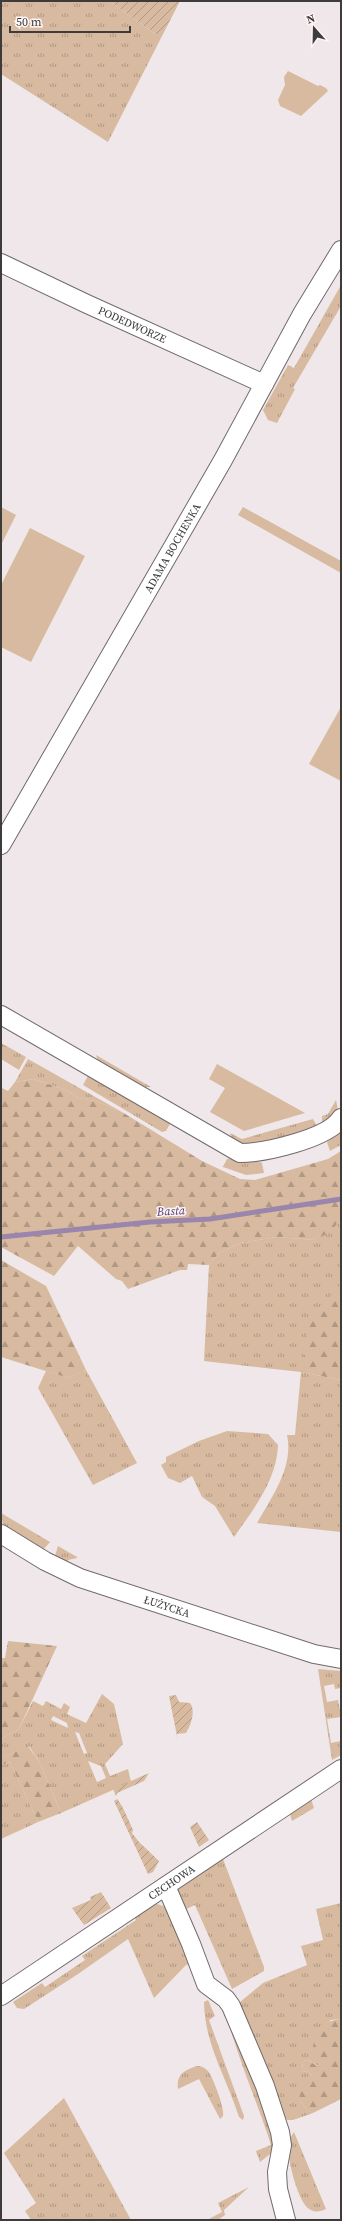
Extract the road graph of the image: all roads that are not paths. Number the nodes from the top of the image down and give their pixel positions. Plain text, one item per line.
1 (341, 250) edge
2 (1, 263) edge
3 (264, 384) junction
4 (1, 845) edge
5 (1, 1015) edge
6 (341, 1118) edge
7 (1, 1534) edge
8 (341, 1659) edge
9 (341, 1769) edge
10 (166, 1886) junction
11 (1, 1996) edge
12 (286, 2220) edge

1 - 3 street, ADAMA BOCHENKA
2 - 3 street, PODEDWORZE
3 - 4 street, ADAMA BOCHENKA
5 - 6 street
7 - 8 street, ŁUŻYCKA
9 - 10 street, CECHOWA
10 - 11 street, CECHOWA
10 - 12 street

